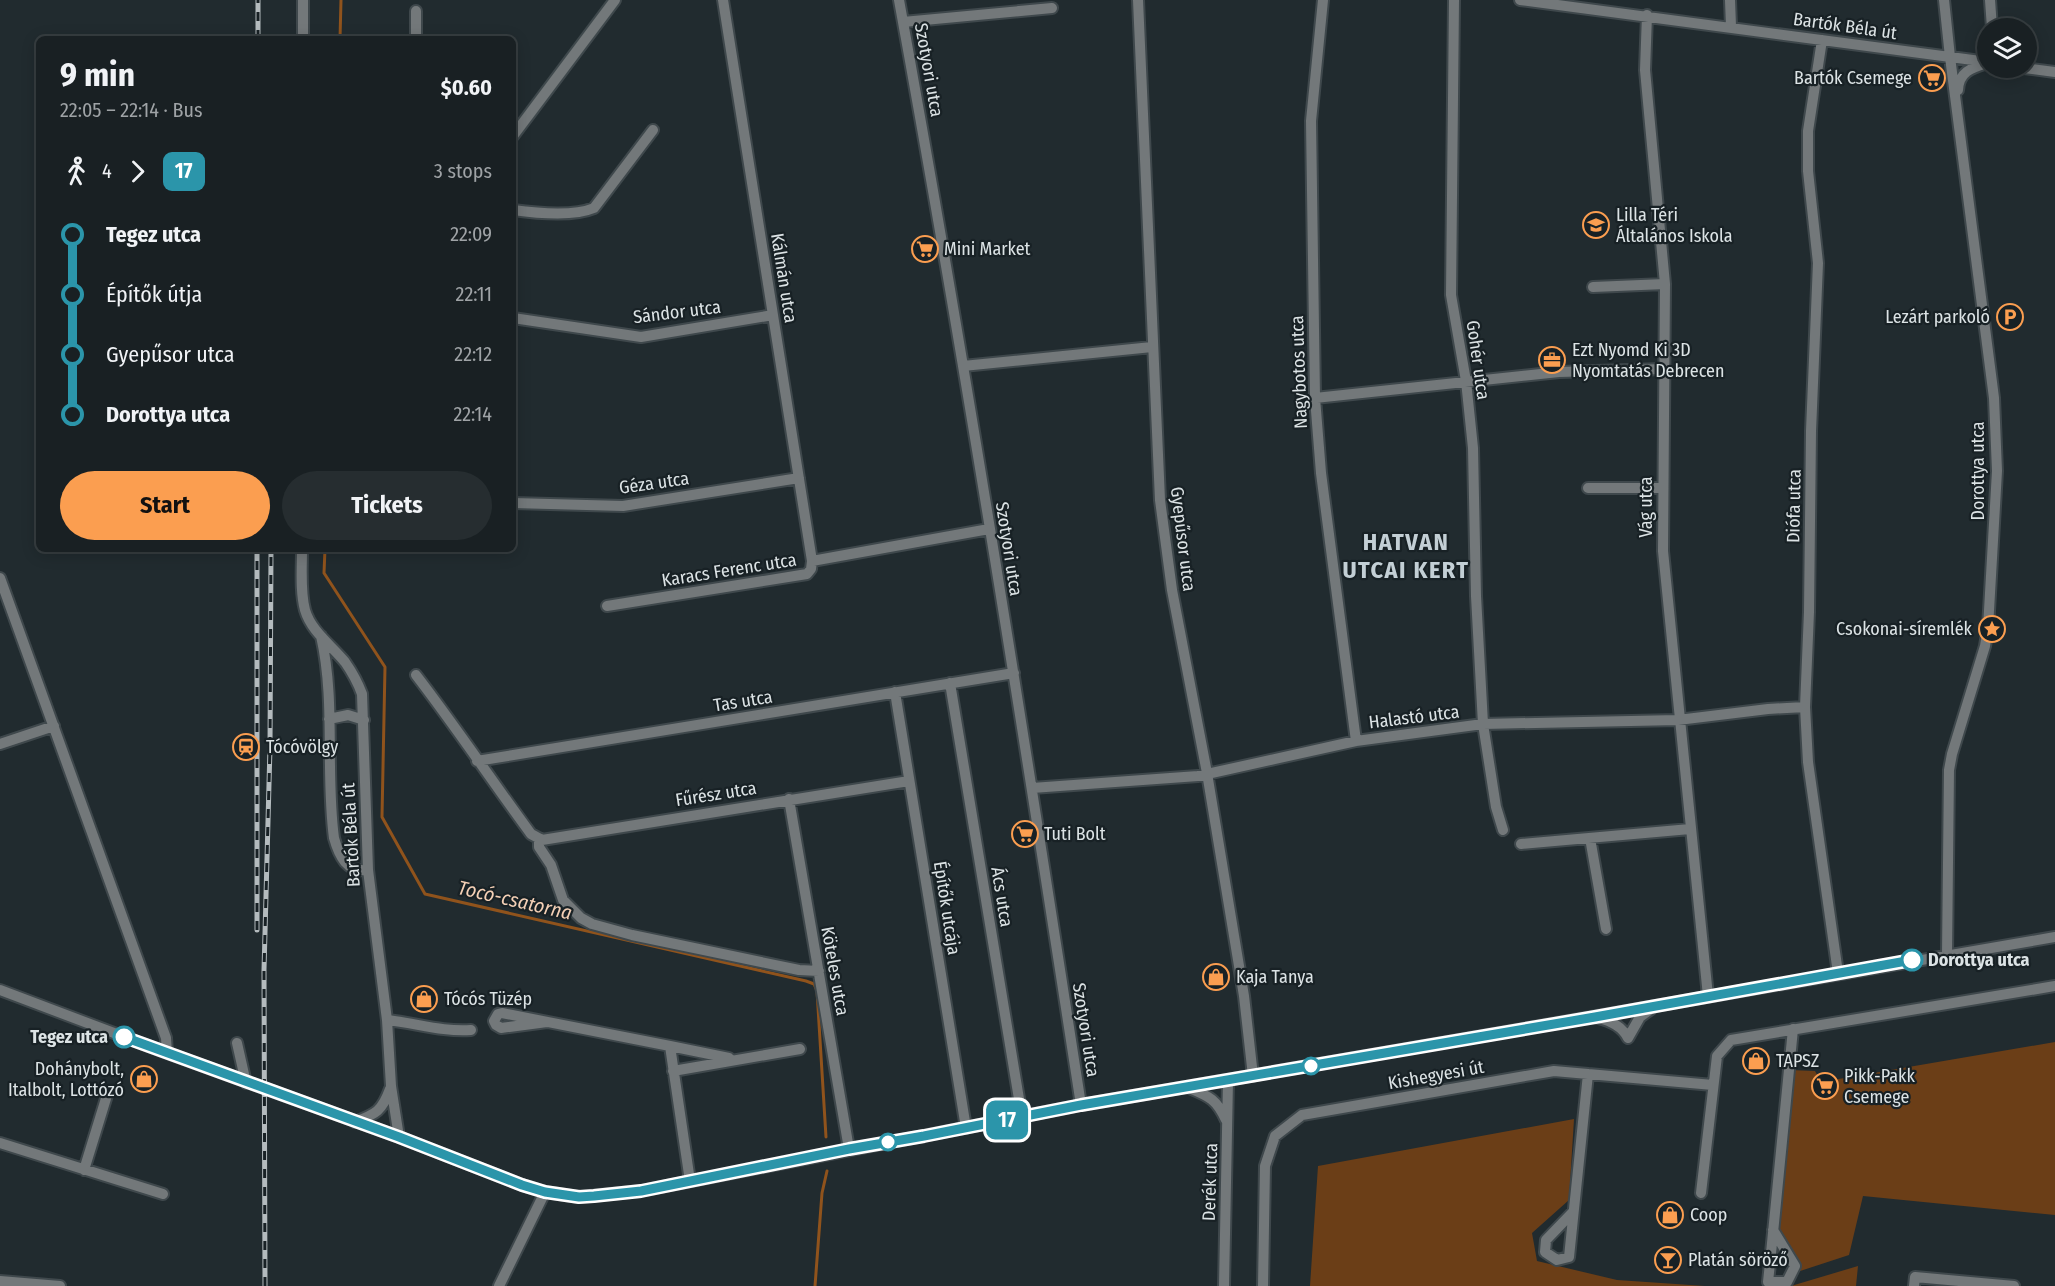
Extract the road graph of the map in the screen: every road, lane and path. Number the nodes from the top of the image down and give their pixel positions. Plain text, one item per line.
1 (303, 0) edge
2 (615, 0) edge
3 (723, 0) edge
4 (899, 0) edge
5 (1138, 0) edge
6 (1323, 0) edge
7 (1454, 0) edge
8 (1520, 0) edge
9 (1730, 0) edge
10 (1944, 0) edge
11 (1990, 0) edge
12 (1052, 8) dead end
13 (416, 11) dead end
14 (1647, 15) junction
15 (1991, 18) edge
16 (903, 22) junction
17 (1731, 26) junction
18 (303, 36) edge
19 (416, 36) edge
20 (1822, 40) junction
21 (1950, 57) junction
22 (1977, 61) edge
23 (1977, 66) edge
24 (2037, 70) edge
25 (2055, 72) edge
26 (1957, 108) junction
27 (653, 130) dead end
28 (516, 132) edge
29 (516, 210) edge
30 (1665, 284) junction
31 (1593, 287) dead end
32 (773, 315) junction
33 (516, 318) edge
34 (1152, 348) junction
35 (963, 366) junction
36 (1665, 369) junction
37 (1466, 381) junction
38 (1315, 398) junction
39 (799, 478) junction
40 (1588, 488) dead end
41 (1663, 488) junction
42 (516, 503) edge
43 (989, 530) junction
44 (302, 552) edge
45 (812, 561) junction
46 (0, 578) edge
47 (608, 606) dead end
48 (321, 635) junction
49 (1014, 673) junction
50 (416, 675) dead end
51 (950, 683) junction
52 (895, 692) junction
53 (1805, 707) junction
54 (329, 719) junction
55 (364, 720) junction
56 (1678, 720) junction
57 (1483, 724) junction
58 (54, 726) junction
59 (1356, 741) junction
60 (0, 744) edge
61 (477, 761) junction
62 (1207, 773) junction
63 (909, 781) junction
64 (1032, 788) junction
65 (789, 799) junction
66 (1690, 828) junction
67 (1503, 830) dead end
68 (535, 837) junction
69 (1590, 838) junction
70 (1521, 844) dead end
71 (368, 870) junction
72 (1606, 929) dead end
73 (2055, 937) edge
74 (1947, 955) junction
75 (819, 970) junction
76 (1838, 973) junction
77 (2055, 986) edge
78 (0, 990) edge
79 (1708, 996) junction
80 (1656, 1006) junction
81 (1595, 1017) junction
82 (387, 1020) junction
83 (547, 1022) dead end
84 (1793, 1029) junction
85 (471, 1030) dead end
86 (237, 1043) dead end
87 (669, 1046) junction
88 (800, 1049) dead end
89 (700, 1052) junction
90 (167, 1053) junction
91 (735, 1059) junction
92 (699, 1066) junction
93 (673, 1071) junction
94 (1588, 1074) junction
95 (1252, 1076) junction
96 (1228, 1080) junction
97 (246, 1083) junction
98 (1713, 1085) junction
99 (391, 1086) junction
100 (1186, 1087) junction
101 (108, 1092) dead end
102 (1081, 1105) junction
103 (1022, 1117) junction
104 (355, 1122) junction
105 (1228, 1122) junction
106 (966, 1128) junction
107 (399, 1137) junction
108 (0, 1143) edge
109 (849, 1149) junction
110 (84, 1170) junction
111 (690, 1181) junction
112 (545, 1192) junction
113 (1701, 1193) dead end
114 (163, 1194) dead end
115 (1573, 1212) dead end
116 (1773, 1230) dead end
117 (0, 1281) edge
118 (60, 1286) edge
119 (499, 1286) edge
120 (1224, 1286) edge
121 (1263, 1286) edge
122 (1914, 1286) edge
123 (2014, 1286) edge

1 - 18 street
2 - 28 street
3 - 32 street, Kálmán utca
4 - 16 street, Szotyori utca
5 - 34 street, Gyepűsor utca
6 - 38 street, Nagybotos utca
7 - 37 street, Gohér utca
8 - 14 street, Bartók Béla út
9 - 17 street
10 - 21 street, Dorottya utca
11 - 15 street
12 - 16 street
13 - 19 street
14 - 17 street, Bartók Béla út
14 - 30 street, Vág utca
16 - 35 street, Szotyori utca
17 - 20 street, Bartók Béla út
20 - 21 street, Bartók Béla út
20 - 53 street, Diófa utca
21 - 22 street, Bartók Béla út
21 - 26 street, Dorottya utca
23 - 26 street
24 - 25 street
26 - 74 street, Dorottya utca
27 - 29 street
30 - 31 street
30 - 36 street, Vág utca
32 - 33 street, Sándor utca
32 - 39 street, Kálmán utca
34 - 35 street
34 - 62 street, Gyepűsor utca
35 - 43 street, Szotyori utca
36 - 37 street
36 - 41 street, Vág utca
37 - 38 street
37 - 57 street, Gohér utca
38 - 59 street, Nagybotos utca
39 - 42 street, Géza utca
39 - 45 street, Kálmán utca
40 - 41 street
41 - 56 street, Vág utca
43 - 45 street, Karacs Ferenc utca
43 - 49 street, Szotyori utca
44 - 48 street, Bartók Béla út
45 - 47 street, Karacs Ferenc utca
46 - 58 street
48 - 54 street
48 - 55 street, Bartók Béla út
49 - 51 street, Tas utca
49 - 64 street, Szotyori utca
50 - 61 street
51 - 52 street, Tas utca
51 - 103 street, Ács utca
52 - 61 street, Tas utca
52 - 63 street, Építők utcája
53 - 56 street, Halastó utca
53 - 76 street, Diófa utca
54 - 55 street
54 - 71 street
55 - 71 street, Bartók Béla út
56 - 57 street, Halastó utca
56 - 66 street, Vág utca
57 - 59 street, Halastó utca
57 - 67 street, Gohér utca
58 - 60 street
58 - 90 street
59 - 62 street, Halastó utca
61 - 68 street
62 - 64 street, Halastó utca
62 - 95 street, Gyepűsor utca
63 - 65 street, Fűrész utca
63 - 106 street, Építők utcája
64 - 102 street, Szotyori utca
65 - 68 street, Fűrész utca
65 - 75 street, Köteles utca
66 - 69 street
66 - 79 street, Vág utca
68 - 75 street
69 - 70 street
69 - 72 street
71 - 82 street, Bartók Béla út
73 - 74 street, Kishegyesi út
74 - 76 street, Kishegyesi út
75 - 109 street, Köteles utca
76 - 79 street, Kishegyesi út
77 - 84 street
78 - 90 street, Kishegyesi út
79 - 80 street, Kishegyesi út
80 - 81 street, Kishegyesi út
80 - 81 street
81 - 95 street, Kishegyesi út
82 - 85 street
82 - 99 street, Bartók Béla út
83 - 87 street
84 - 98 street
84 - 116 street
86 - 97 street
87 - 89 street
87 - 93 street
88 - 91 street
89 - 91 street
89 - 92 street
90 - 97 street, Kishegyesi út
91 - 92 street
92 - 93 street
93 - 111 street
94 - 98 street, Kishegyesi út
94 - 115 street
94 - 121 street, Kishegyesi út
95 - 96 street, Kishegyesi út
96 - 100 street, Kishegyesi út
96 - 105 street, Derék utca
97 - 104 street, Kishegyesi út
98 - 113 street
99 - 104 street
99 - 107 street, Bartók Béla út
100 - 102 street, Kishegyesi út
100 - 105 street
101 - 110 street
102 - 103 street, Kishegyesi út
103 - 106 street, Kishegyesi út
104 - 107 street, Kishegyesi út
105 - 120 street, Derék utca
106 - 109 street, Kishegyesi út
107 - 112 street, Kishegyesi út
108 - 110 street
109 - 111 street, Kishegyesi út
110 - 114 street
111 - 112 street, Kishegyesi út
112 - 119 street
117 - 118 street
122 - 123 street

